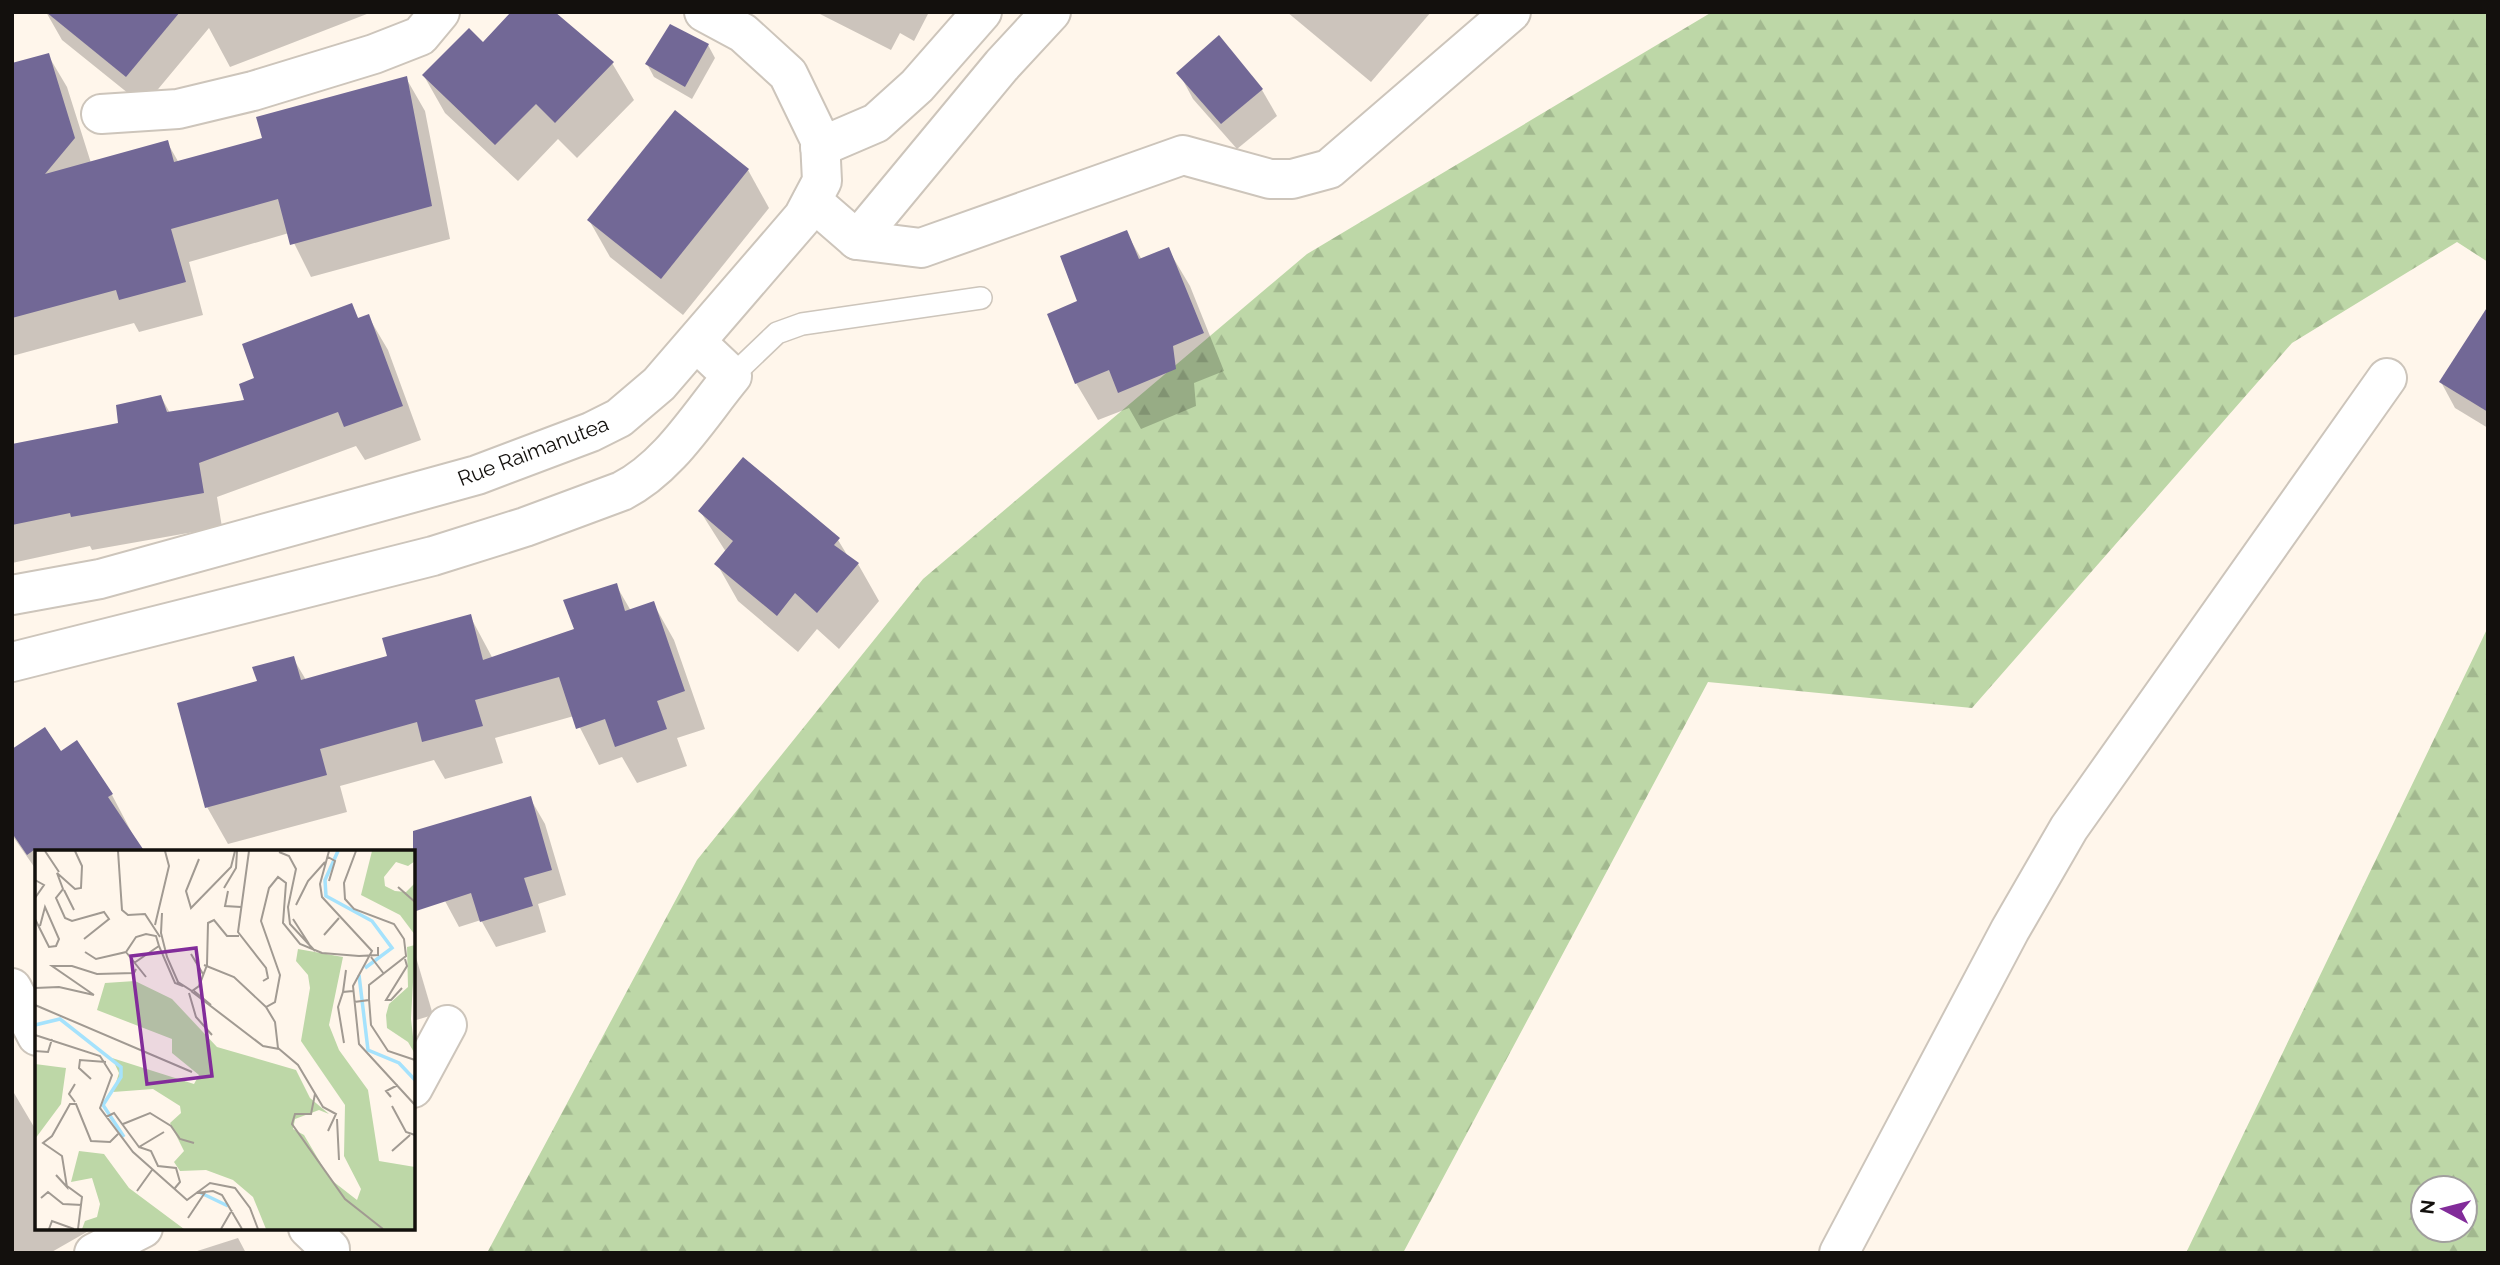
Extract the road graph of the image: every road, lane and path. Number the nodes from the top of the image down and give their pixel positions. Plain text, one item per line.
1 (440, 12) edge
2 (704, 12) edge
3 (982, 12) edge
4 (1051, 12) edge
5 (1511, 12) edge
6 (101, 114) dead end
7 (820, 147) junction
8 (812, 201) junction
9 (857, 240) junction
10 (981, 298) dead end
11 (696, 341) junction
12 (732, 376) junction
13 (2387, 378) dead end
14 (12, 595) edge
15 (12, 662) edge
16 (12, 988) edge
17 (447, 1025) dead end
18 (35, 1033) edge
19 (415, 1084) edge
20 (137, 1230) edge
21 (310, 1230) edge
22 (94, 1253) edge
23 (330, 1253) edge
24 (1839, 1253) edge

1 - 6 street
2 - 7 street, Rue Raimanutea
3 - 7 street
4 - 9 street
5 - 9 street
7 - 8 street, Rue Raimanutea
8 - 9 street
8 - 11 street, Rue Raimanutea
10 - 12 lane
11 - 12 street
11 - 14 street, Rue Raimanutea
12 - 15 street
13 - 24 street
16 - 18 street
17 - 19 street
20 - 22 street
21 - 23 street

